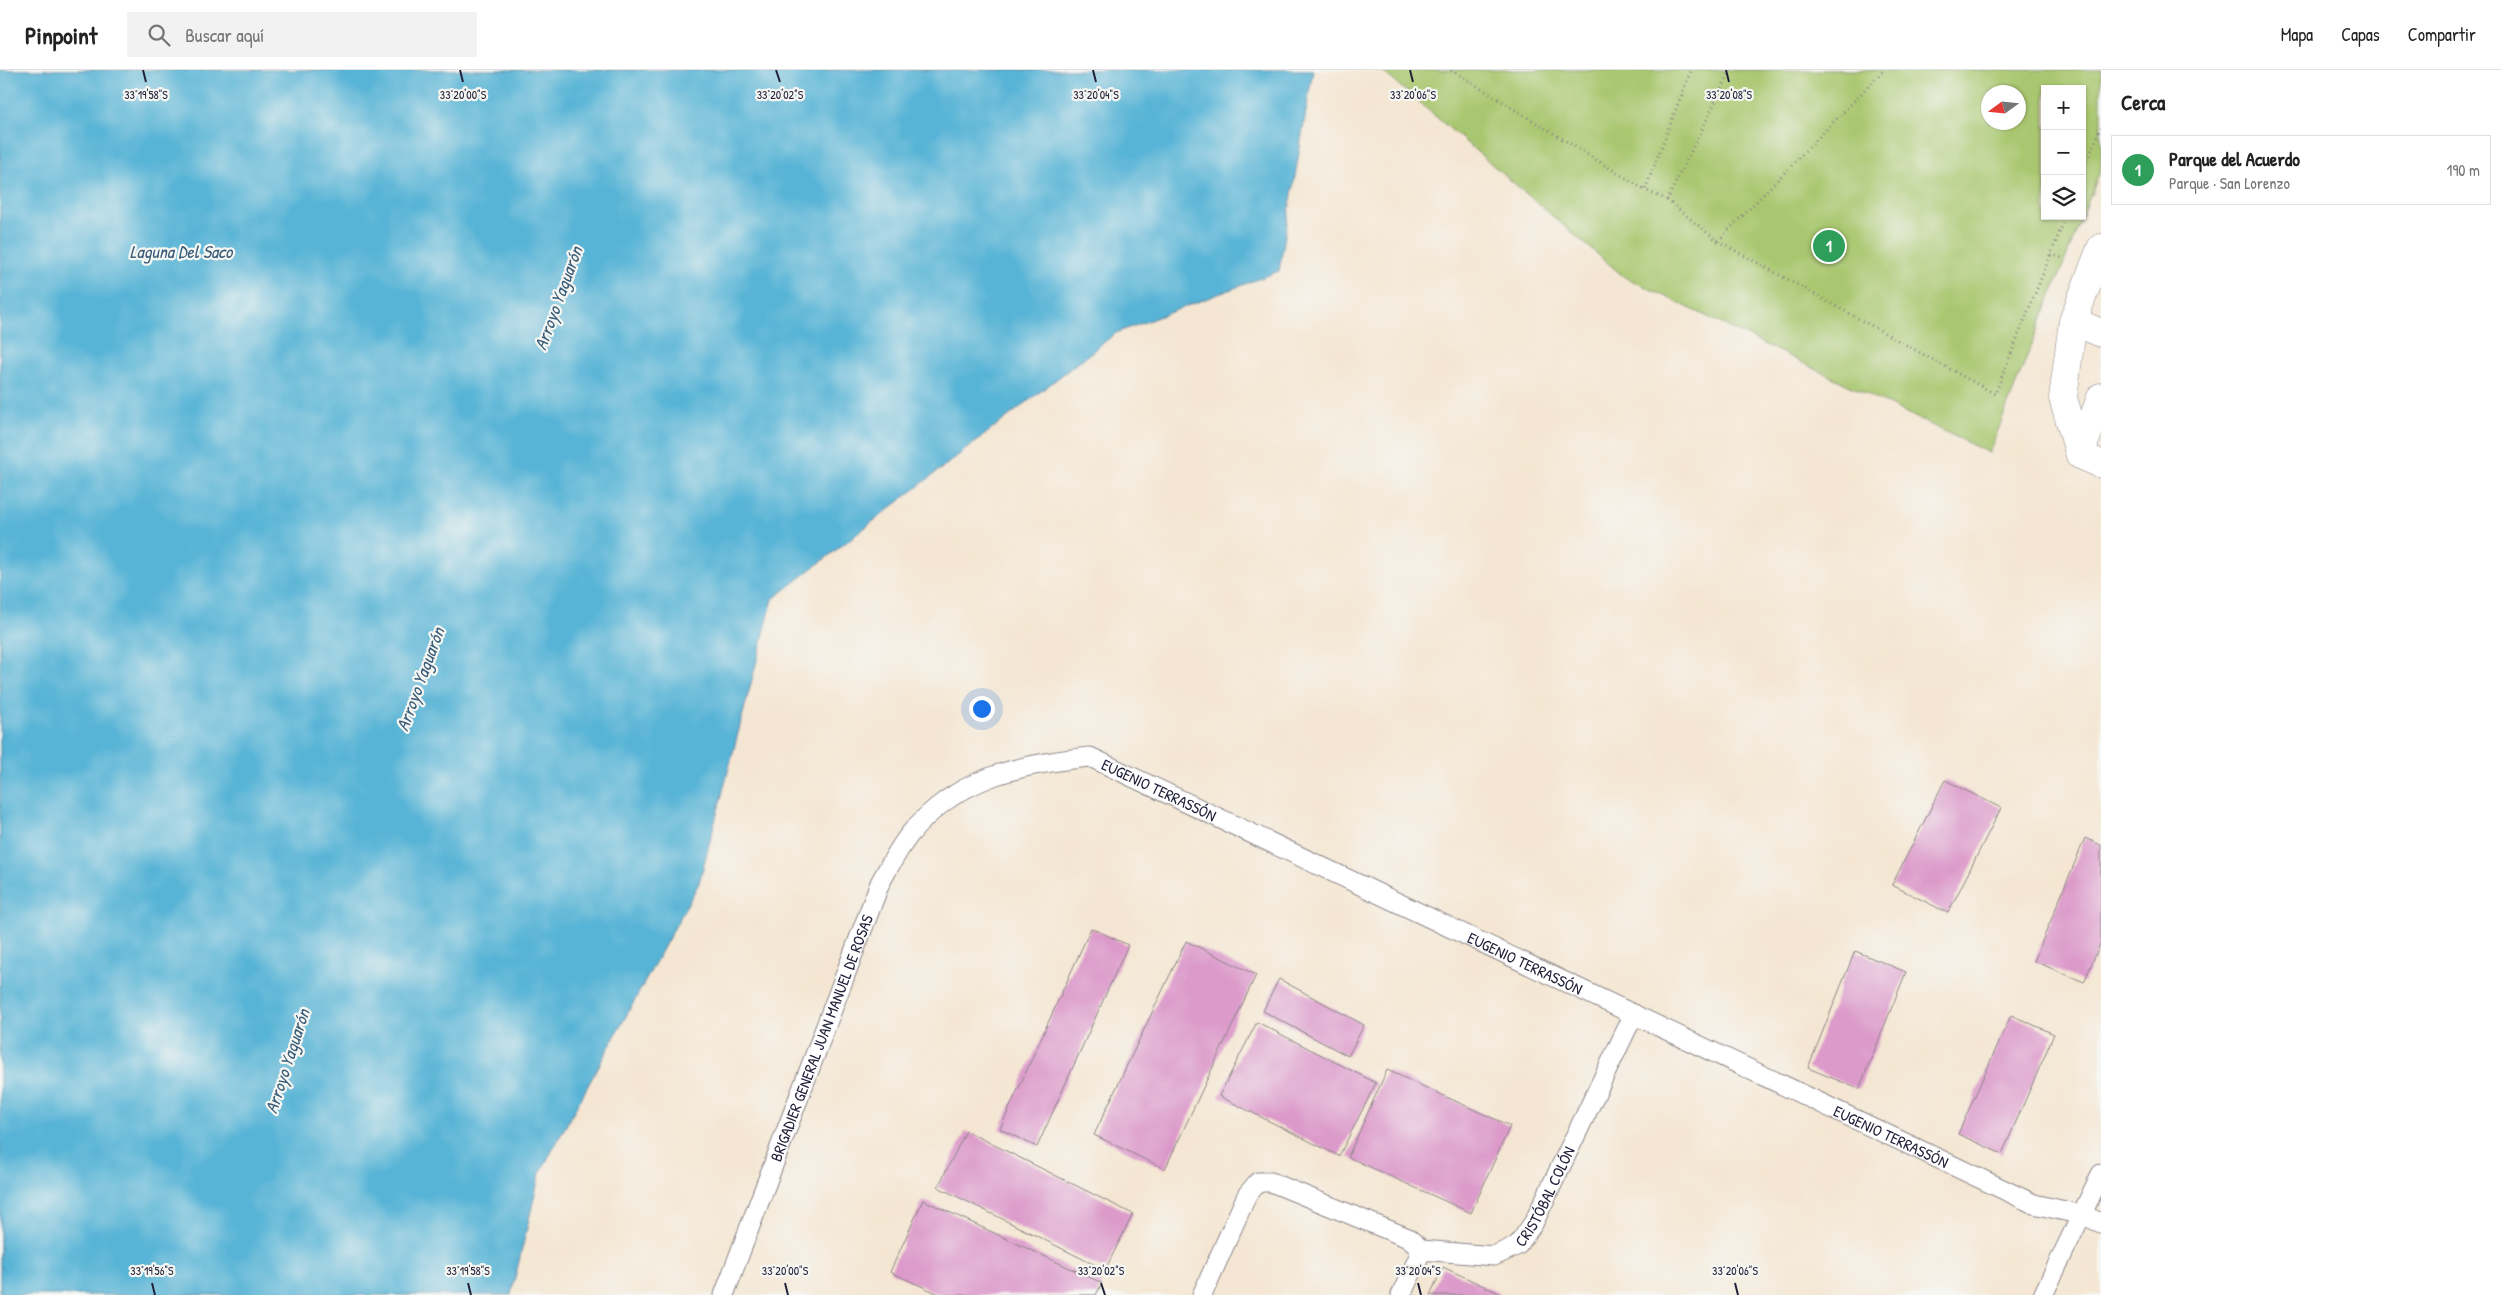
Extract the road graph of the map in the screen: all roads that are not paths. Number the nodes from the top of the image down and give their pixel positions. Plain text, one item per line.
1 (2101, 248) edge
2 (2073, 321) junction
3 (2101, 333) edge
4 (2101, 397) edge
5 (2090, 460) edge
6 (948, 798) joint
7 (1634, 1014) junction
8 (2101, 1174) edge
9 (2083, 1215) junction
10 (2101, 1223) edge
11 (1422, 1250) junction
12 (724, 1295) edge
13 (1202, 1295) edge
14 (1401, 1295) edge
15 (2043, 1295) edge

1 - 2 street
2 - 3 street
2 - 5 street
4 - 5 street
6 - 7 lane, EUGENIO TERRASSÓN
6 - 12 lane, BRIGADIER GENERAL JUAN MANUEL DE ROSAS
7 - 9 lane, EUGENIO TERRASSÓN
7 - 11 lane, CRISTÓBAL COLÓN
8 - 9 lane
9 - 10 lane, EUGENIO TERRASSÓN
9 - 15 lane
11 - 13 lane
11 - 14 lane

